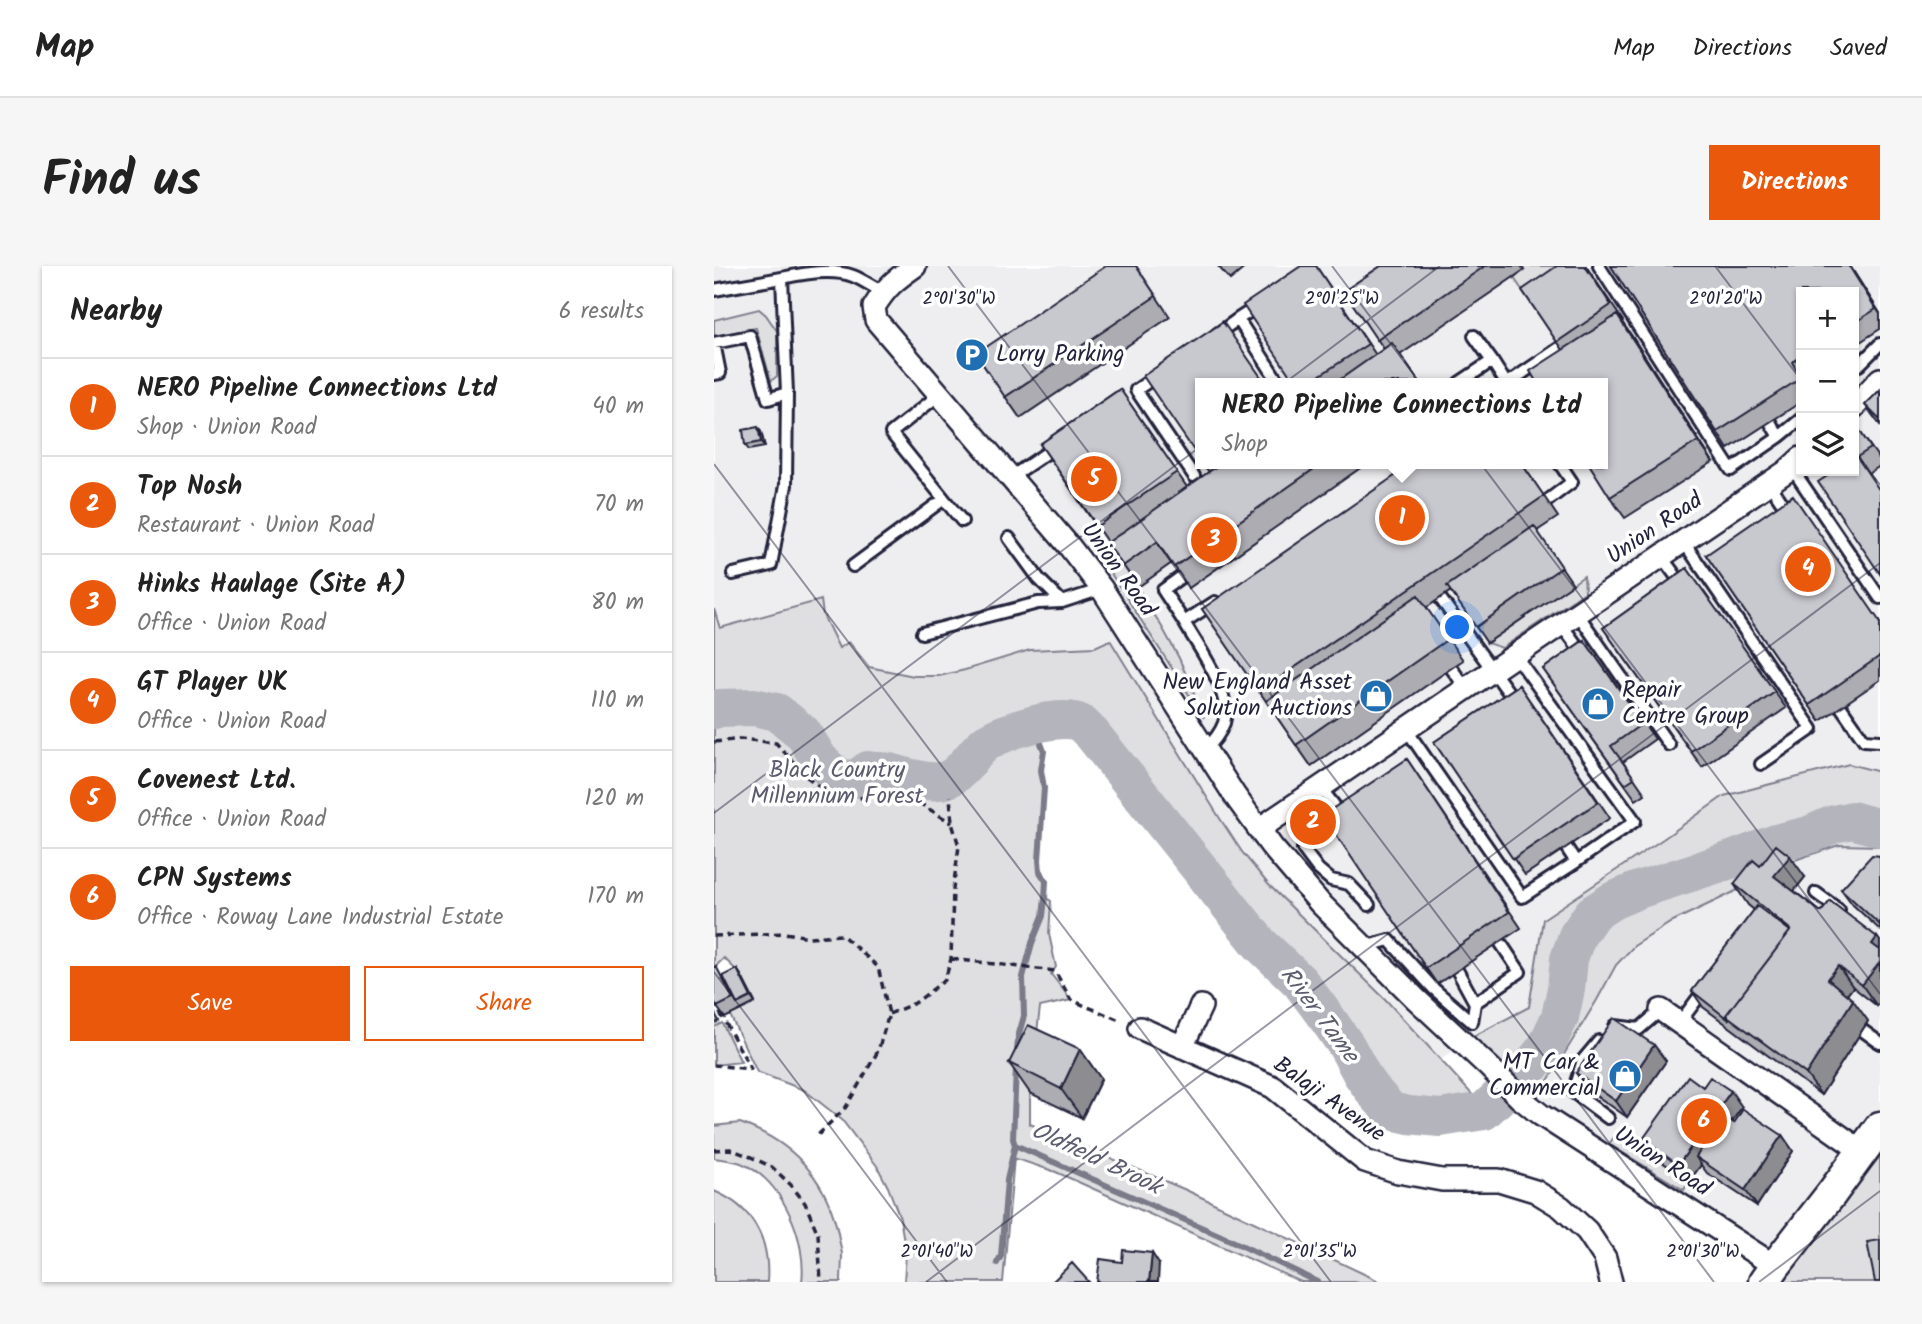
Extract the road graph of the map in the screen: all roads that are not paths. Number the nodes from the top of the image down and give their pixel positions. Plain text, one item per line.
1 (915, 266) edge
2 (1599, 266) edge
3 (782, 278) junction
4 (714, 290) edge
5 (883, 292) junction
6 (1271, 296) edge
7 (1238, 319) junction
8 (1474, 336) dead end
9 (714, 343) edge
10 (1204, 343) edge
11 (1880, 344) edge
12 (1561, 347) edge
13 (1492, 360) junction
14 (1859, 361) edge
15 (1170, 367) edge
16 (714, 374) edge
17 (1276, 378) edge
18 (1466, 378) edge
19 (1504, 378) edge
20 (1514, 378) edge
21 (1880, 379) edge
22 (1136, 390) junction
23 (787, 393) junction
24 (940, 394) junction
25 (1125, 398) edge
26 (1859, 402) edge
27 (1770, 422) dead end
28 (1796, 423) edge
29 (1779, 437) junction
30 (1069, 438) edge
31 (1796, 462) edge
32 (1563, 469) edge
33 (1194, 476) edge
34 (1805, 476) edge
35 (1011, 477) junction
36 (1769, 484) junction
37 (944, 499) junction
38 (1547, 500) dead end
39 (1793, 519) edge
40 (962, 521) dead end
41 (1009, 538) dead end
42 (1683, 541) junction
43 (1661, 556) junction
44 (853, 566) dead end
45 (733, 574) dead end
46 (1181, 577) edge
47 (1102, 589) junction
48 (1688, 592) edge
49 (1220, 598) edge
50 (1440, 598) dead end
51 (1880, 598) edge
52 (1062, 602) junction
53 (1569, 619) junction
54 (1184, 622) junction
55 (922, 633) dead end
56 (1515, 655) junction
57 (1588, 661) edge
58 (1451, 668) dead end
59 (1493, 670) junction
60 (1466, 688) junction
61 (1841, 707) dead end
62 (1520, 708) edge
63 (1406, 729) junction
64 (1880, 741) edge
65 (1669, 745) dead end
66 (1205, 750) junction
67 (1761, 764) dead end
68 (1320, 787) junction
69 (1259, 829) junction
70 (1566, 847) dead end
71 (1576, 862) junction
72 (1816, 892) dead end
73 (1369, 905) dead end
74 (1849, 916) edge
75 (1400, 933) edge
76 (1389, 940) junction
77 (1500, 942) dead end
78 (1364, 947) junction
79 (1457, 970) dead end
80 (1710, 982) edge
81 (1475, 1003) junction
82 (1200, 1006) dead end
83 (1661, 1010) joint
84 (1472, 1021) junction
85 (1680, 1022) junction
86 (1140, 1028) road end
87 (1862, 1030) dead end
88 (1457, 1037) junction
89 (1880, 1042) edge
90 (1182, 1047) junction
91 (1608, 1118) dead end
92 (1880, 1127) edge
93 (1863, 1152) junction
94 (1769, 1274) edge
95 (1611, 1282) edge

1 - 5 street
2 - 29 lane
3 - 4 lane
3 - 5 lane
3 - 23 lane
5 - 24 street, Union Road
6 - 7 lane
7 - 10 lane
7 - 17 lane
8 - 13 lane
9 - 16 lane
9 - 23 lane
11 - 14 lane
12 - 20 lane
13 - 18 lane
13 - 19 lane
15 - 22 lane
21 - 26 street
22 - 25 lane
22 - 33 lane
23 - 45 lane
24 - 35 street, Union Road
24 - 37 lane
27 - 29 lane
28 - 29 lane
30 - 35 lane
31 - 36 street, Union Road
32 - 38 lane
34 - 51 lane
35 - 47 street, Union Road
36 - 39 lane
36 - 42 street, Union Road
37 - 40 lane
37 - 44 lane
41 - 52 lane
42 - 43 street, Union Road
42 - 67 lane
43 - 48 lane
43 - 53 street, Union Road
46 - 54 lane
47 - 52 lane
47 - 66 street, Union Road
49 - 54 lane
50 - 59 lane
52 - 55 lane
53 - 56 street, Union Road
53 - 57 lane
53 - 65 lane
54 - 66 lane
56 - 59 street, Union Road
56 - 71 lane
58 - 60 lane
59 - 60 street, Union Road
59 - 62 lane
60 - 63 street, Union Road
61 - 64 lane
63 - 68 street, Union Road
63 - 71 lane
66 - 69 street, Union Road
68 - 69 street, Union Road
68 - 73 lane
69 - 78 street, Union Road
70 - 71 lane
72 - 74 lane
75 - 76 lane
76 - 78 lane
76 - 84 lane
77 - 81 lane
78 - 88 street, Union Road
79 - 81 lane
80 - 85 lane
81 - 84 lane
82 - 90 street
83 - 85 street
83 - 91 lane
84 - 88 lane
85 - 93 street
86 - 90 street, Balaji Avenue
87 - 89 lane
88 - 94 street, Union Road
90 - 95 street, Balaji Avenue
92 - 93 street
93 - 94 street

